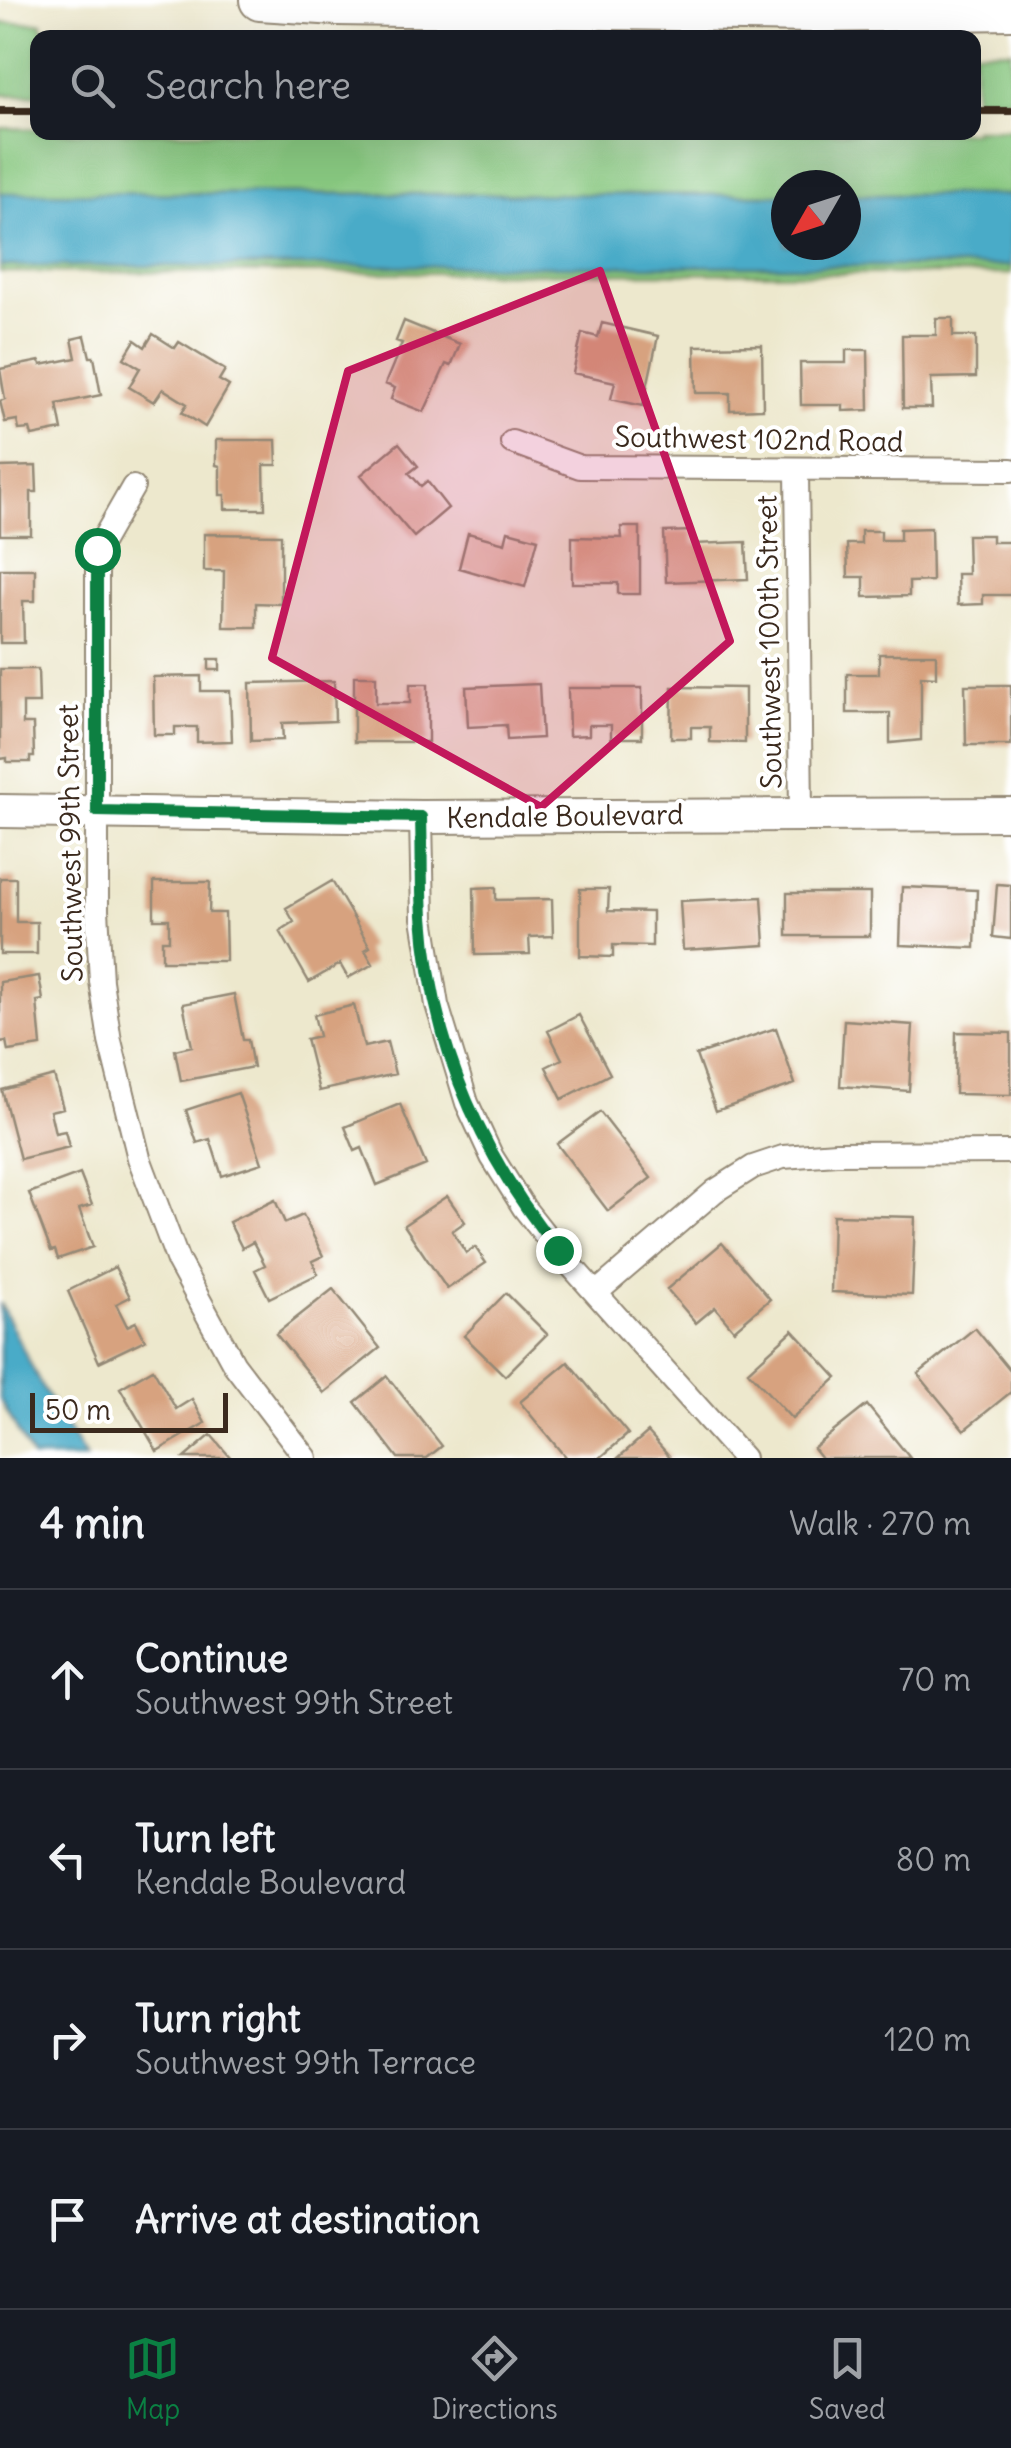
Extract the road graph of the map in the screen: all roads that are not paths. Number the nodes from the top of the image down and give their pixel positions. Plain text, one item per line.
1 (260, 0) edge
2 (1011, 9) edge
3 (512, 442) dead end
4 (1011, 470) edge
5 (796, 471) junction
6 (133, 487) dead end
7 (0, 811) edge
8 (97, 811) junction
9 (801, 813) junction
10 (1011, 814) edge
11 (421, 817) junction
12 (1011, 1152) edge
13 (596, 1293) junction
14 (306, 1458) edge
15 (743, 1458) edge

1 - 2 highway
3 - 5 street, Southwest 102nd Road
4 - 5 street, Southwest 102nd Road
5 - 9 street, Southwest 100th Street
6 - 8 street, Southwest 99th Street
7 - 8 street, Kendale Boulevard
8 - 11 street, Kendale Boulevard
8 - 14 street, Southwest 99th Street
9 - 10 street, Kendale Boulevard
9 - 11 street, Kendale Boulevard
11 - 13 street
12 - 13 street
13 - 15 street

